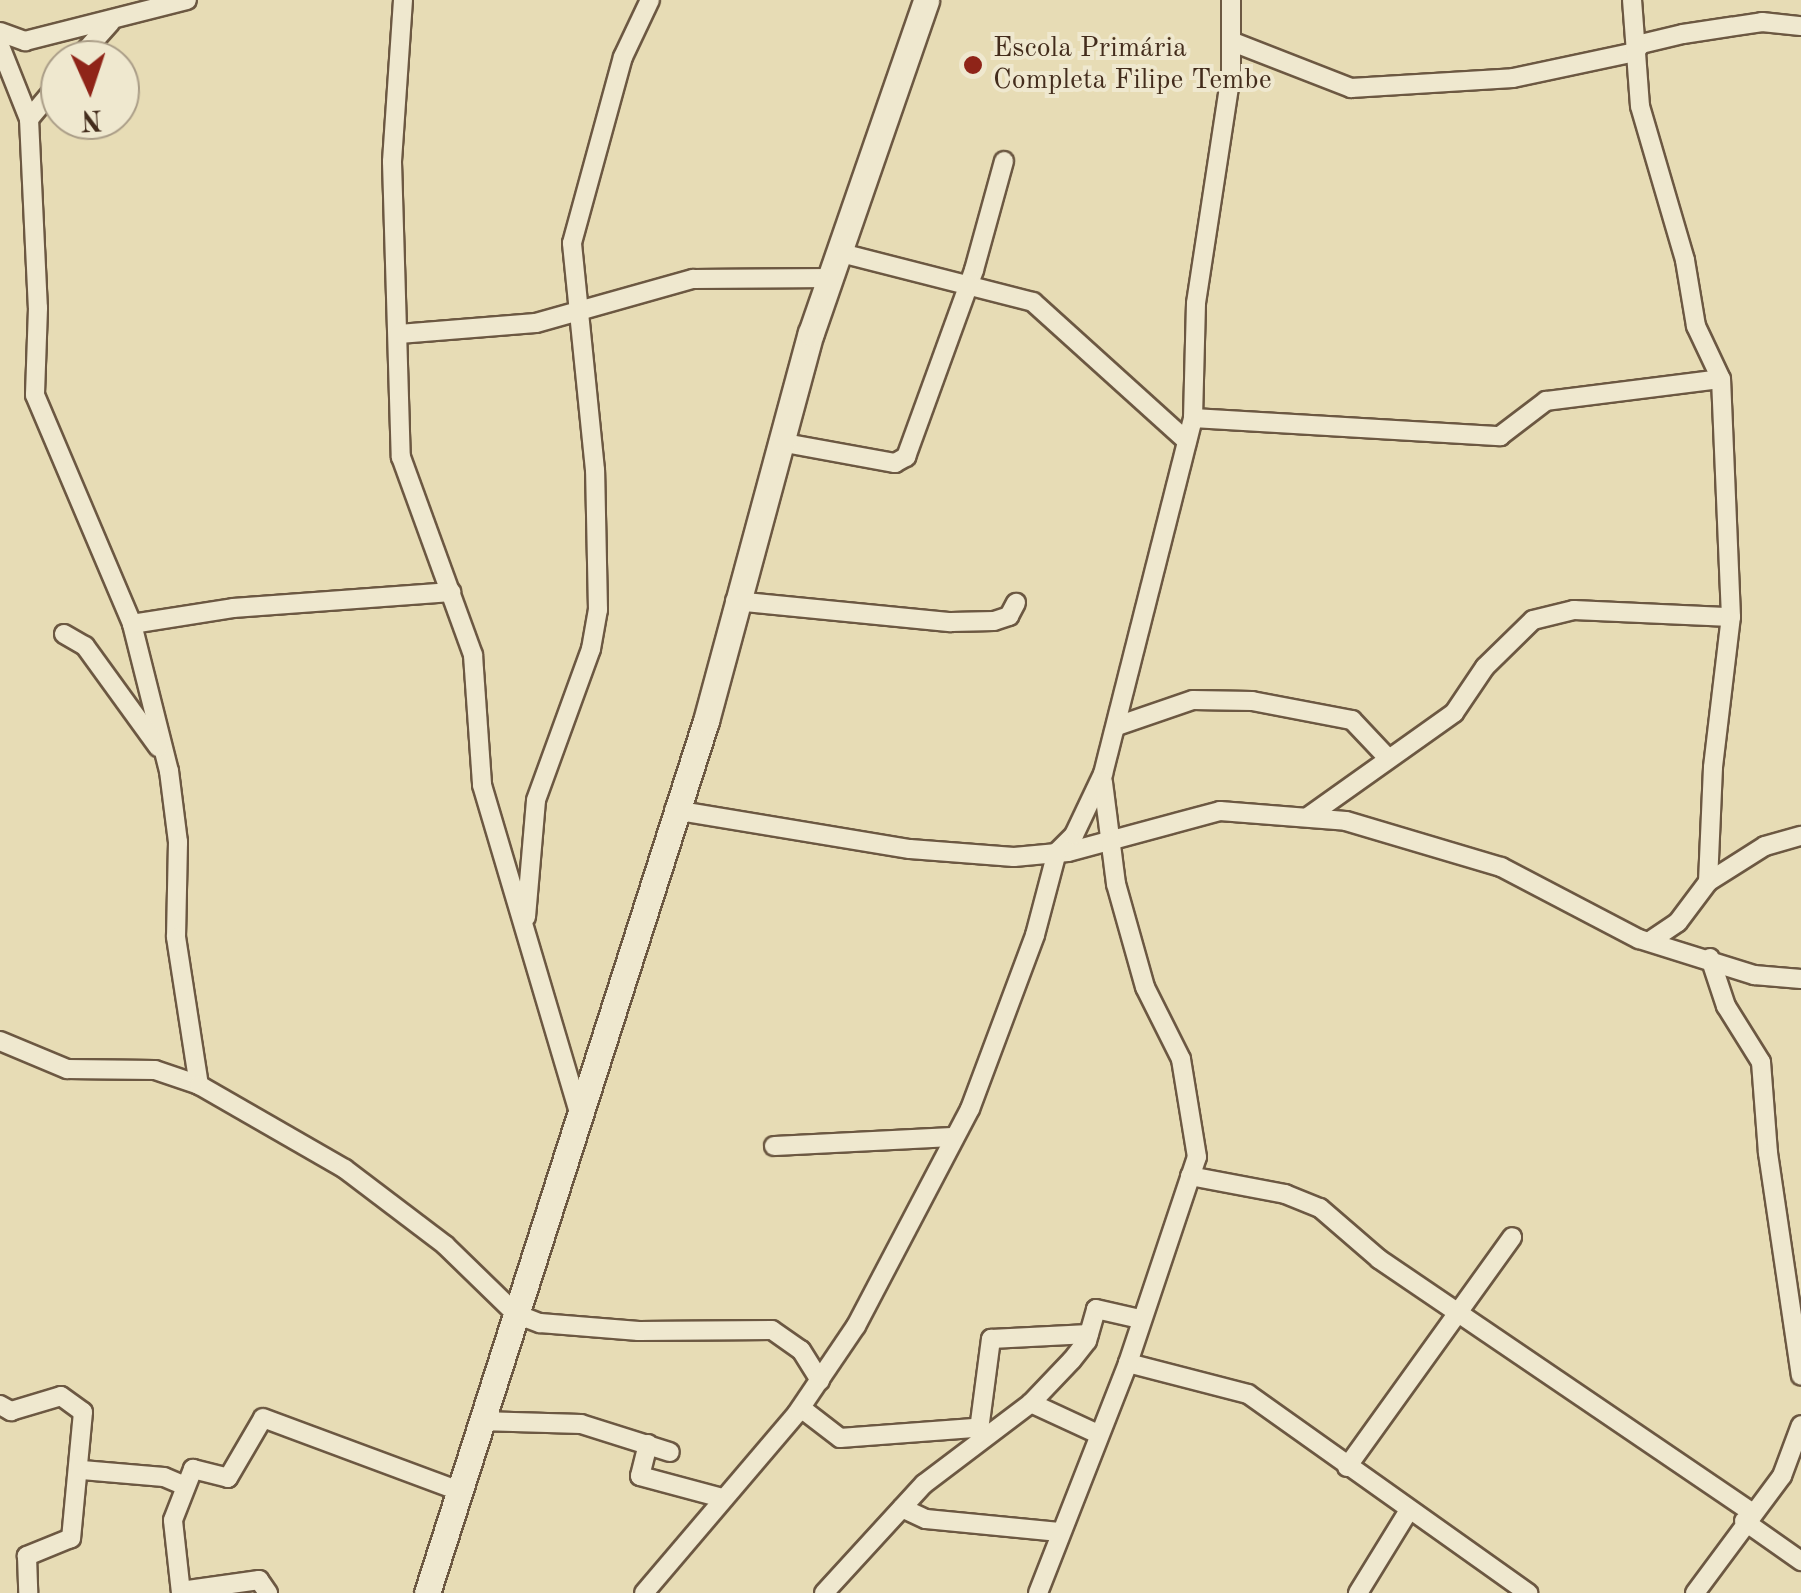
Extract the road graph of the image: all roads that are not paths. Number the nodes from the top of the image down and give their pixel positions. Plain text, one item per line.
1 (187, 0) edge
2 (403, 0) edge
3 (650, 0) edge
4 (926, 0) edge
5 (1231, 0) edge
6 (1632, 0) edge
7 (115, 18) junction
8 (1801, 26) edge
9 (0, 32) edge
10 (95, 40) edge
11 (0, 46) edge
12 (1238, 50) junction
13 (1634, 52) junction
14 (40, 107) edge
15 (29, 120) junction
16 (1004, 161) dead end
17 (836, 265) junction
18 (968, 283) junction
19 (574, 309) junction
20 (399, 334) junction
21 (1721, 379) junction
22 (1193, 418) junction
23 (1187, 441) junction
24 (785, 443) junction
25 (451, 592) junction
26 (735, 601) junction
27 (1016, 603) dead end
28 (1730, 617) junction
29 (132, 624) junction
30 (64, 634) dead end
31 (1118, 726) junction
32 (162, 751) junction
33 (1386, 756) junction
34 (1104, 774) junction
35 (674, 810) junction
36 (1308, 816) junction
37 (1801, 836) edge
38 (1106, 840) junction
39 (1062, 852) junction
40 (1014, 857) junction
41 (1708, 882) junction
42 (1116, 884) junction
43 (1045, 891) junction
44 (525, 927) junction
45 (1653, 940) junction
46 (1710, 958) junction
47 (1801, 980) edge
48 (0, 1041) edge
49 (199, 1086) junction
50 (582, 1118) junction
51 (953, 1137) junction
52 (774, 1146) dead end
53 (1190, 1176) junction
54 (1512, 1238) dead end
55 (1461, 1310) junction
56 (516, 1314) junction
57 (1140, 1319) junction
58 (1089, 1334) junction
59 (1128, 1363) junction
60 (1801, 1376) edge
61 (820, 1380) junction
62 (1030, 1403) junction
63 (0, 1405) edge
64 (801, 1408) junction
65 (480, 1421) junction
66 (1801, 1425) edge
67 (980, 1432) junction
68 (1098, 1434) junction
69 (648, 1444) junction
70 (670, 1452) dead end
71 (1347, 1466) junction
72 (82, 1470) junction
73 (186, 1486) junction
74 (459, 1491) junction
75 (722, 1498) junction
76 (902, 1508) junction
77 (1409, 1510) junction
78 (1747, 1516) junction
79 (1059, 1532) junction
80 (1801, 1561) edge
81 (181, 1592) edge
82 (28, 1593) edge
83 (268, 1593) edge
84 (427, 1593) edge
85 (644, 1593) edge
86 (824, 1593) edge
87 (1038, 1593) edge
88 (1358, 1593) edge
89 (1528, 1593) edge
90 (1695, 1593) edge

1 - 7 street
2 - 20 street
3 - 19 street
4 - 17 street
5 - 12 street
6 - 13 street
7 - 9 street
7 - 10 street
8 - 13 street
11 - 15 street
12 - 13 street
12 - 22 street
13 - 21 street
14 - 15 street
15 - 29 street
16 - 18 street
17 - 18 street
17 - 19 street
17 - 24 street
18 - 23 street
18 - 24 street
19 - 20 street
19 - 44 street
20 - 25 street
21 - 22 street
21 - 28 street
22 - 23 street
23 - 31 street
24 - 26 street
25 - 29 street
25 - 44 street
26 - 27 street
26 - 35 street
28 - 33 street
28 - 41 street
29 - 32 street
30 - 32 street
31 - 33 street
31 - 34 street
32 - 49 street
33 - 36 street
34 - 38 street
34 - 39 street
35 - 40 street
35 - 50 street
36 - 38 street
36 - 45 street
37 - 41 street
38 - 39 street
38 - 42 street
39 - 40 street
39 - 42 street
39 - 43 street
40 - 43 street
41 - 45 street
42 - 53 street
43 - 51 street
44 - 50 street
45 - 46 street
46 - 47 street
46 - 60 street
48 - 49 street
49 - 56 street
50 - 56 street
51 - 52 street
51 - 61 street
53 - 55 street
53 - 57 street
54 - 55 street
55 - 71 street
55 - 78 street
56 - 61 street
56 - 65 street
57 - 58 street
57 - 59 street
58 - 62 street
58 - 67 street
59 - 68 street
59 - 71 street
61 - 64 street
62 - 67 street
62 - 68 street
63 - 72 street
64 - 67 street
64 - 75 street
65 - 69 street
65 - 74 street
66 - 78 street
67 - 76 street
68 - 79 street
69 - 70 street
69 - 75 street
71 - 77 street
72 - 73 street
72 - 82 street
73 - 74 street
73 - 81 street
74 - 84 street
75 - 85 street
76 - 79 street
76 - 86 street
77 - 88 street
77 - 89 street
78 - 80 street
78 - 90 street
79 - 87 street
81 - 83 street

